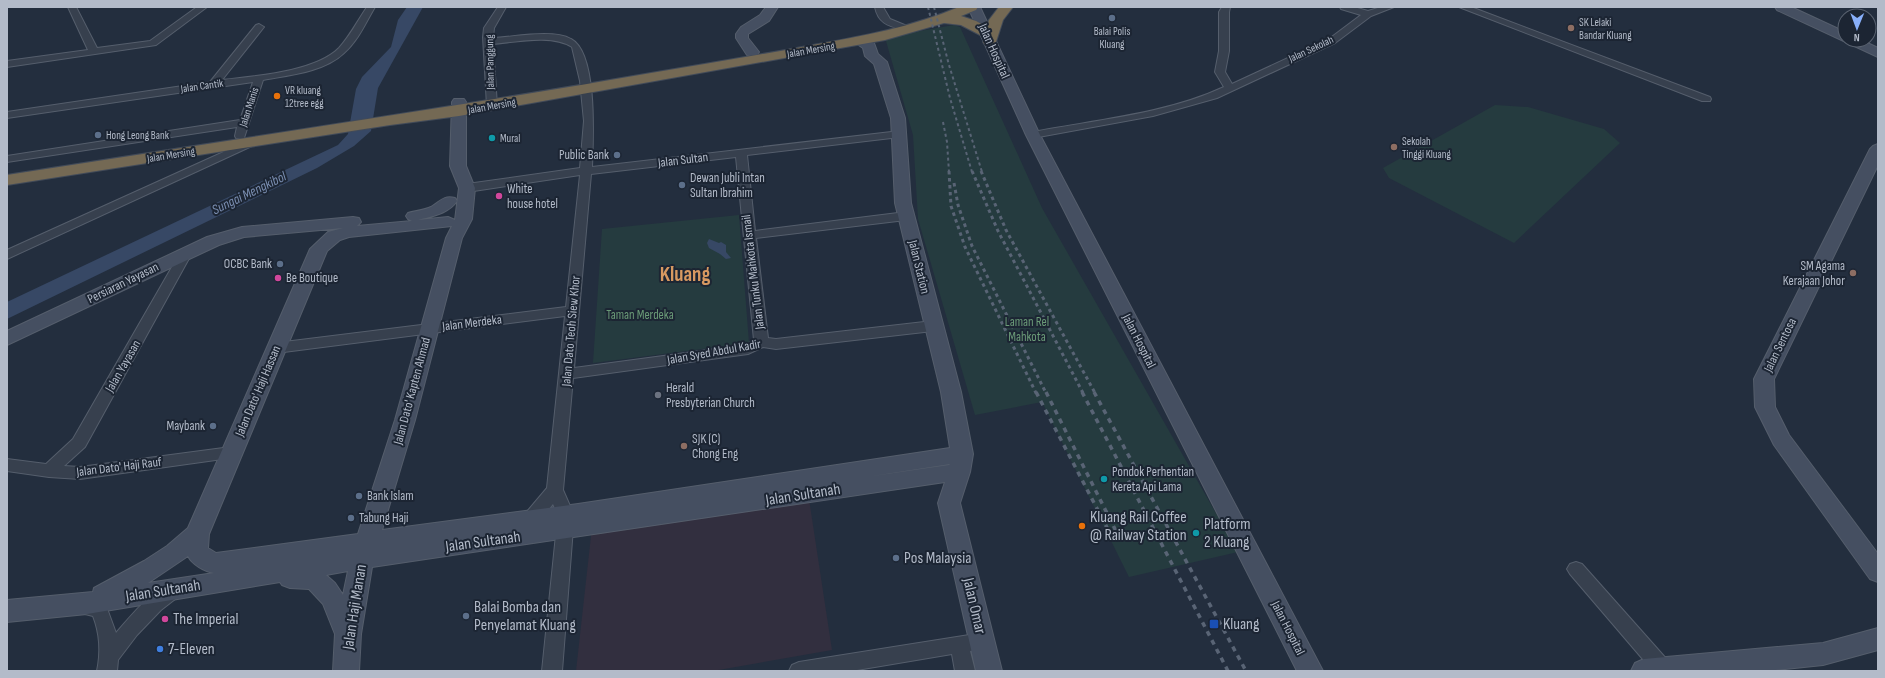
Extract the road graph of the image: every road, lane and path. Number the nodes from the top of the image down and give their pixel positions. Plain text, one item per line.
1 (72, 7) edge
2 (203, 7) edge
3 (371, 7) edge
4 (502, 7) edge
5 (772, 7) edge
6 (879, 7) edge
7 (953, 7) edge
8 (971, 7) edge
9 (974, 7) edge
10 (1006, 7) edge
11 (1226, 7) edge
12 (1344, 7) edge
13 (1390, 7) edge
14 (1463, 7) edge
15 (1781, 7) edge
16 (1368, 14) junction
17 (942, 17) junction
18 (902, 26) junction
19 (259, 27) dead end
20 (1837, 33) edge
21 (885, 36) junction
22 (988, 38) junction
23 (488, 41) junction
24 (859, 41) junction
25 (1868, 48) edge
26 (92, 51) junction
27 (752, 52) junction
28 (1878, 53) edge
29 (787, 54) junction
30 (880, 62) junction
31 (7, 64) edge
32 (259, 78) junction
33 (213, 85) junction
34 (586, 85) junction
35 (1229, 88) junction
36 (1706, 99) dead end
37 (491, 101) junction
38 (459, 106) junction
39 (7, 115) edge
40 (245, 134) junction
41 (900, 134) junction
42 (1032, 135) junction
43 (1878, 149) edge
44 (741, 153) junction
45 (63, 157) junction
46 (7, 159) edge
47 (458, 166) junction
48 (7, 172) edge
49 (586, 172) junction
50 (7, 180) edge
51 (467, 188) junction
52 (450, 200) junction
53 (906, 216) junction
54 (451, 230) junction
55 (242, 232) junction
56 (749, 235) junction
57 (319, 248) junction
58 (186, 253) junction
59 (7, 255) edge
60 (572, 310) junction
61 (934, 326) junction
62 (429, 328) junction
63 (7, 340) edge
64 (761, 342) junction
65 (276, 348) junction
66 (566, 374) junction
67 (231, 453) junction
68 (960, 463) junction
69 (7, 465) edge
70 (49, 471) junction
71 (555, 490) junction
72 (565, 522) junction
73 (530, 527) junction
74 (197, 534) junction
75 (364, 551) junction
76 (1576, 569) dead end
77 (1878, 572) edge
78 (247, 578) junction
79 (176, 590) junction
80 (80, 604) junction
81 (7, 611) edge
82 (348, 634) junction
83 (1878, 639) edge
84 (971, 643) junction
85 (108, 664) edge
86 (1654, 670) edge
87 (346, 671) edge
88 (552, 671) edge
89 (799, 671) edge
90 (965, 671) edge
91 (989, 671) edge
92 (1310, 671) edge

1 - 26 street
2 - 26 street
3 - 32 street, Jalan Cantik
4 - 23 street, Jalan Panggung
5 - 27 street
6 - 18 street
7 - 17 highway
8 - 17 highway, Jalan Mersing
9 - 22 street, Jalan Hospital
10 - 22 highway
11 - 35 street
12 - 16 street
13 - 16 street, Jalan Sekolah
14 - 36 street
15 - 20 street
16 - 35 street, Jalan Sekolah
17 - 18 highway, Jalan Mersing
17 - 21 highway, Jalan Mersing
17 - 22 highway
18 - 27 highway, Jalan Mersing
19 - 33 street
21 - 24 highway, Jalan Mersing
21 - 30 street, Jalan Station
22 - 42 street, Jalan Hospital
23 - 34 street, Jalan Dato Teoh Siew Khor
23 - 37 street, Jalan Panggung
24 - 29 highway, Jalan Mersing
24 - 30 street, Jalan Station
25 - 28 street
26 - 31 street
27 - 29 highway
27 - 34 highway, Jalan Mersing
29 - 34 highway, Jalan Mersing
30 - 41 street, Jalan Station
32 - 33 street, Jalan Cantik
32 - 40 street, Jalan Manis
33 - 39 street, Jalan Cantik
34 - 37 highway, Jalan Mersing
34 - 49 street, Jalan Dato Teoh Siew Khor
35 - 42 street, Jalan Sekolah
37 - 38 highway, Jalan Mersing
38 - 40 highway, Jalan Mersing
38 - 47 street, Jalan Dato' Kapten Ahmad
40 - 45 highway, Jalan Mersing
40 - 50 highway, Jalan Mersing
40 - 59 street
41 - 44 street, Jalan Sultan
41 - 53 street, Jalan Station
42 - 92 street, Jalan Hospital
43 - 77 street, Jalan Sentosa
44 - 49 street, Jalan Sultan
44 - 56 street, Jalan Tunku Mahkota Ismail
45 - 46 street, Jalan Mersing
45 - 48 highway, Jalan Mersing
47 - 51 street, Jalan Dato' Kapten Ahmad
47 - 52 street, Jalan Dato' Kapten Ahmad
49 - 51 street, Jalan Sultan
49 - 60 street, Jalan Dato Teoh Siew Khor
51 - 54 street, Jalan Dato' Kapten Ahmad
52 - 54 street, Jalan Dato' Kapten Ahmad
52 - 55 street, Persiaran Yayasan
53 - 56 street
53 - 61 street, Jalan Station
54 - 57 street
54 - 62 street, Jalan Dato' Kapten Ahmad
55 - 57 street, Persiaran Yayasan
55 - 58 street, Persiaran Yayasan
56 - 64 street, Jalan Tunku Mahkota Ismail
57 - 65 street, Jalan Dato' Haji Hassan
58 - 63 street, Persiaran Yayasan
58 - 70 street, Jalan Yayasan
60 - 62 street, Jalan Merdeka
60 - 66 street, Jalan Dato Teoh Siew Khor
61 - 64 street, Jalan Syed Abdul Kadir
61 - 68 street, Jalan Station
62 - 65 street, Jalan Merdeka
62 - 75 street, Jalan Dato' Kapten Ahmad
64 - 66 street, Jalan Syed Abdul Kadir
65 - 67 street, Jalan Dato' Haji Hassan
66 - 71 street, Jalan Dato Teoh Siew Khor
67 - 70 street, Jalan Dato' Haji Rauf
67 - 74 street, Jalan Dato' Haji Hassan
68 - 72 street, Jalan Sultanah
68 - 84 street, Jalan Omar
69 - 70 street, Jalan Dato' Haji Rauf
71 - 72 street
71 - 73 street
72 - 73 street, Jalan Sultanah
72 - 88 street
73 - 75 street, Jalan Sultanah
74 - 75 street, Jalan Sultanah
74 - 80 street
75 - 78 street, Jalan Sultanah
75 - 82 street, Jalan Haji Manan
76 - 86 street
78 - 79 street, Jalan Sultanah
78 - 82 street
79 - 80 street, Jalan Sultanah
79 - 85 street
80 - 81 street, Jalan Sultanah
80 - 85 street
82 - 87 street, Jalan Haji Manan
83 - 86 street
84 - 89 street
84 - 90 street
84 - 91 street, Jalan Omar

